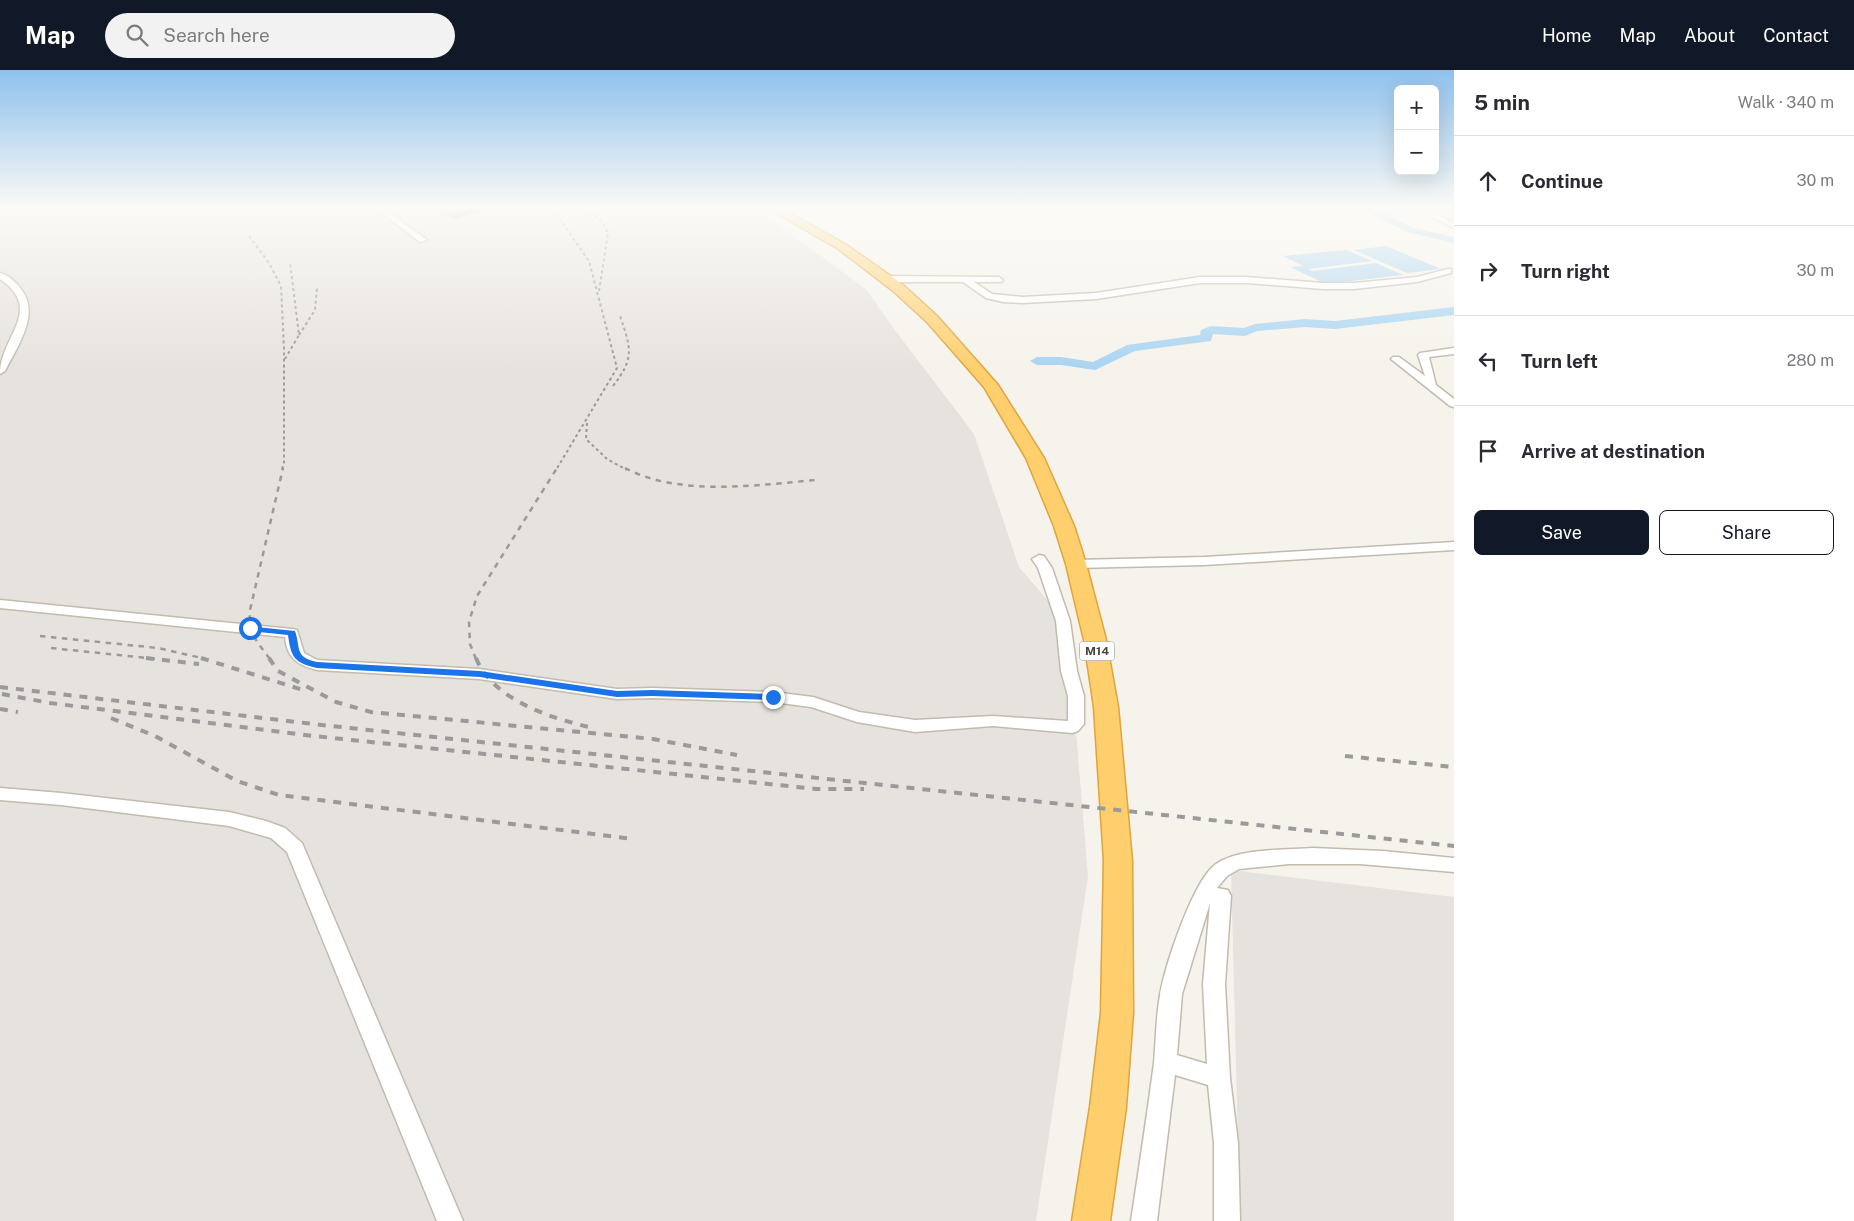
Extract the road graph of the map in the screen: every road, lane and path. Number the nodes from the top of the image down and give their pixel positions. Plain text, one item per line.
1 (863, 262) edge
2 (1448, 270) dead end
3 (0, 275) edge
4 (886, 278) junction
5 (965, 280) junction
6 (999, 280) dead end
7 (1454, 351) edge
8 (1396, 359) dead end
9 (0, 371) edge
10 (1431, 386) junction
11 (1454, 404) edge
12 (1454, 546) edge
13 (1039, 559) dead end
14 (1076, 564) junction
15 (0, 604) edge
16 (0, 794) edge
17 (1454, 865) edge
18 (1203, 894) junction
19 (1165, 1062) junction
20 (1219, 1078) junction
21 (450, 1221) edge
22 (1091, 1221) edge
23 (1144, 1221) edge
24 (1226, 1221) edge

1 - 4 highway, M14
2 - 5 street
3 - 9 street
4 - 5 street
4 - 14 highway, M14
5 - 6 street
7 - 10 street
8 - 10 street
10 - 11 street
12 - 14 street
13 - 15 street
14 - 22 highway, M14
16 - 21 street
17 - 18 street
18 - 19 street
18 - 20 street
19 - 20 street
19 - 23 street
20 - 24 street

